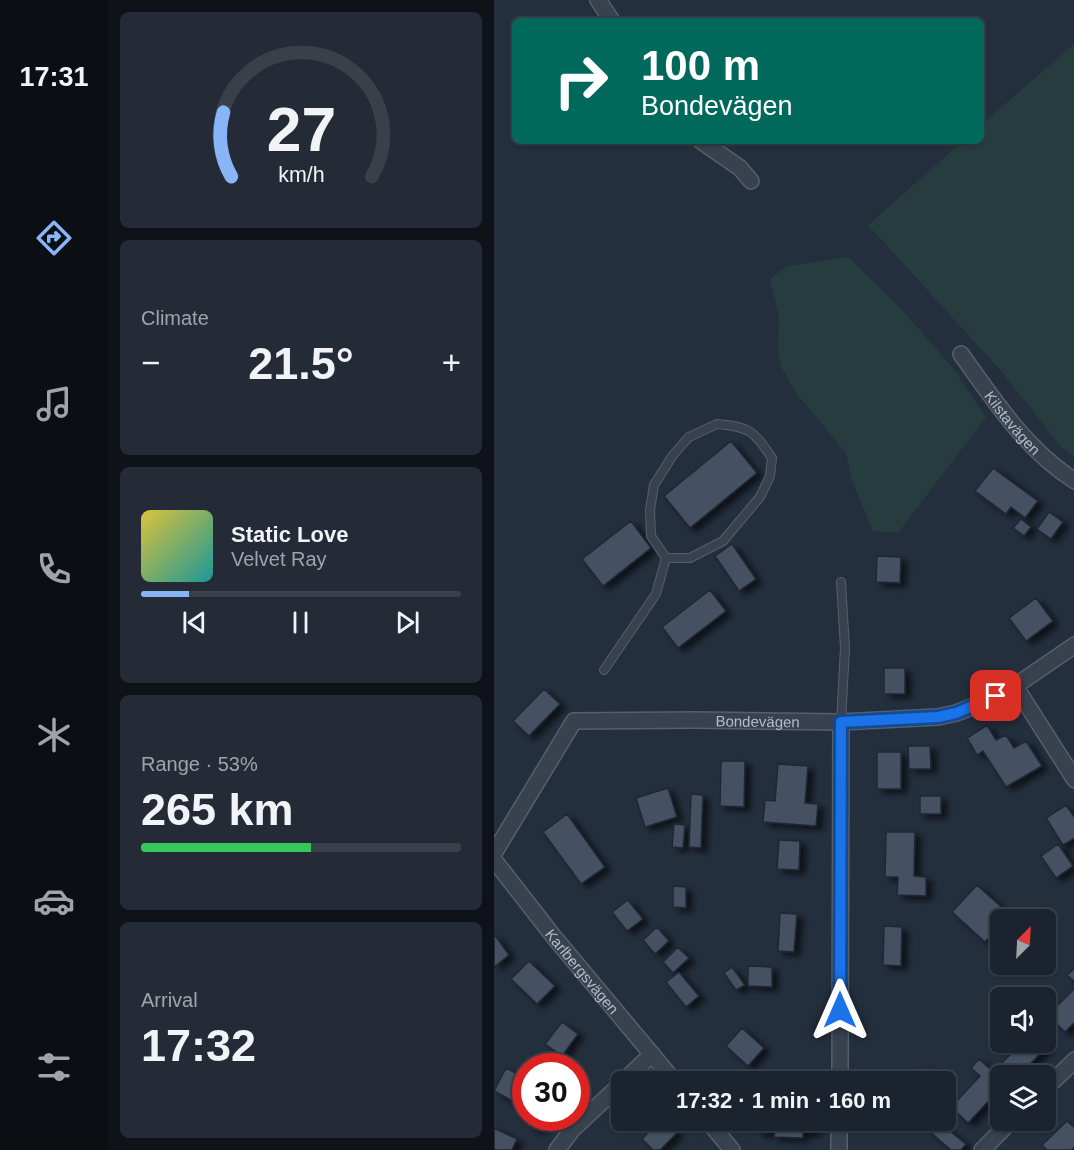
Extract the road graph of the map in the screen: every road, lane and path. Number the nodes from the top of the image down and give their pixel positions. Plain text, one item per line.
1 (598, 0) edge
2 (610, 18) edge
3 (705, 144) edge
4 (751, 181) dead end
5 (961, 354) dead end
6 (1074, 481) edge
7 (666, 558) junction
8 (841, 582) dead end
9 (1074, 645) edge
10 (604, 670) dead end
11 (1015, 687) junction
12 (841, 722) junction
13 (1074, 780) edge
14 (494, 853) edge
15 (494, 860) edge
16 (652, 1054) junction
17 (1074, 1060) edge
18 (634, 1071) edge
19 (666, 1071) edge
20 (840, 1071) edge
21 (1056, 1078) edge
22 (611, 1093) edge
23 (716, 1131) edge
24 (839, 1131) edge
25 (1002, 1131) edge
26 (985, 1149) edge
27 (557, 1150) edge
28 (732, 1150) edge
29 (839, 1150) edge

1 - 2 street
3 - 4 street
5 - 6 street, Kilstavägen
7 - 7 lane
7 - 10 lane
8 - 12 lane
9 - 11 street, Bondevägen
11 - 12 street, Bondevägen
11 - 13 street
12 - 14 street, Bondevägen
12 - 20 street
15 - 16 street, Karlbergsvägen
16 - 18 street
16 - 19 street, Karlbergsvägen
17 - 21 street
22 - 27 street
23 - 28 street
24 - 29 street
25 - 26 street

